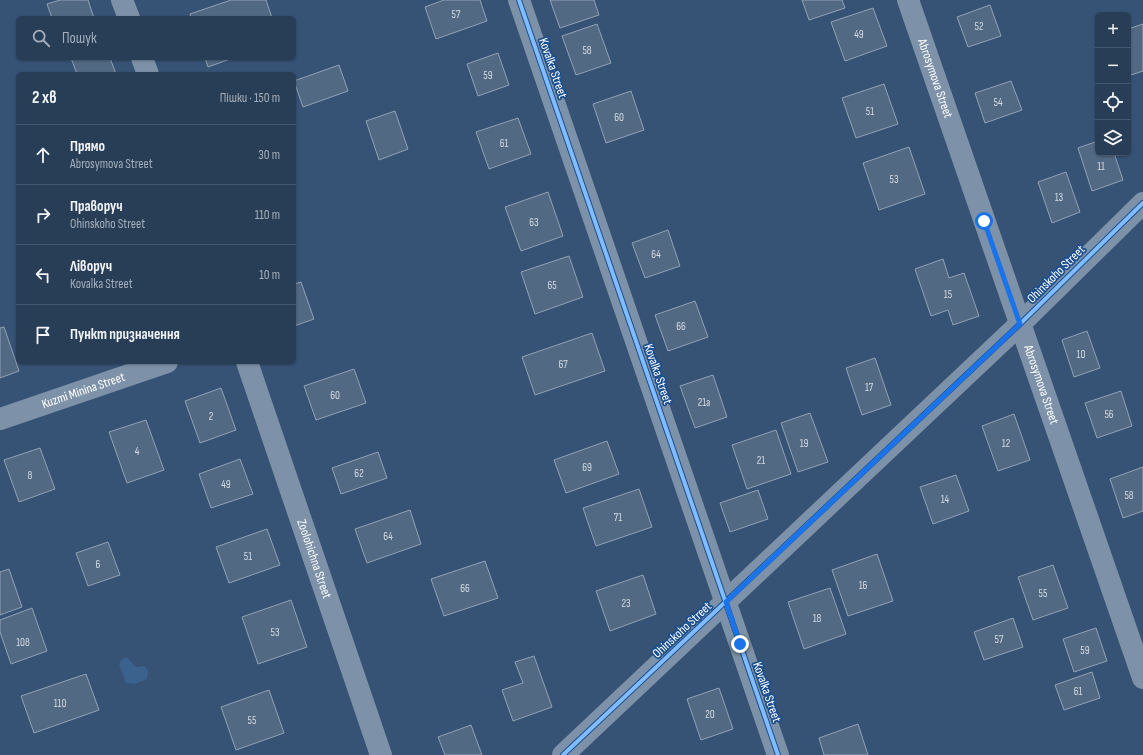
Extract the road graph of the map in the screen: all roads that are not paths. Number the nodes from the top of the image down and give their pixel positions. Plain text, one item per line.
1 (122, 0) edge
2 (519, 0) edge
3 (908, 0) edge
4 (128, 16) edge
5 (143, 60) edge
6 (147, 72) edge
7 (1143, 203) edge
8 (1020, 324) junction
9 (161, 364) edge
10 (248, 364) edge
11 (0, 419) edge
12 (726, 602) junction
13 (1143, 678) edge
14 (381, 755) edge
15 (563, 755) edge
16 (778, 755) edge

1 - 4 street
2 - 12 street, Kovalka Street
3 - 8 street, Abrosymova Street
5 - 6 street
7 - 8 street, Ohinskoho Street
8 - 12 street, Ohinskoho Street
8 - 13 street, Abrosymova Street
9 - 11 street, Kuzmi Minina Street
10 - 14 street, Zoolohichna Street
12 - 15 street, Ohinskoho Street
12 - 16 street, Kovalka Street

